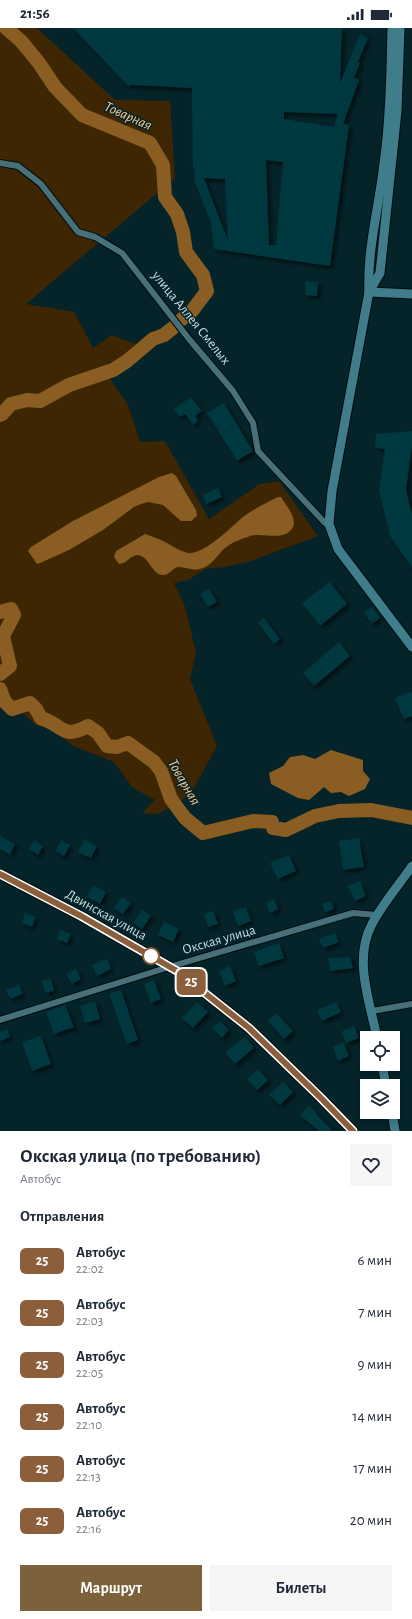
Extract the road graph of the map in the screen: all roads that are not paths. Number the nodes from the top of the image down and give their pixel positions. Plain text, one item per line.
1 (392, 28) edge
2 (400, 28) edge
3 (0, 164) edge
4 (369, 292) junction
5 (412, 294) edge
6 (329, 524) junction
7 (412, 647) edge
8 (412, 866) edge
9 (0, 874) edge
10 (377, 915) junction
11 (169, 967) junction
12 (412, 1004) edge
13 (372, 1011) junction
14 (0, 1020) edge
15 (376, 1031) edge
16 (393, 1119) edge
17 (353, 1131) edge
18 (395, 1131) edge

1 - 4 main road
2 - 4 main road
3 - 6 street, улица Аллея Смелых
4 - 5 main road
4 - 6 main road
6 - 7 main road
8 - 10 main road
9 - 11 main road, Двинская улица
10 - 11 street, Окская улица
10 - 13 main road
11 - 14 street, Окская улица
11 - 17 main road, Двинская улица
12 - 13 street
13 - 15 main road
16 - 18 main road

